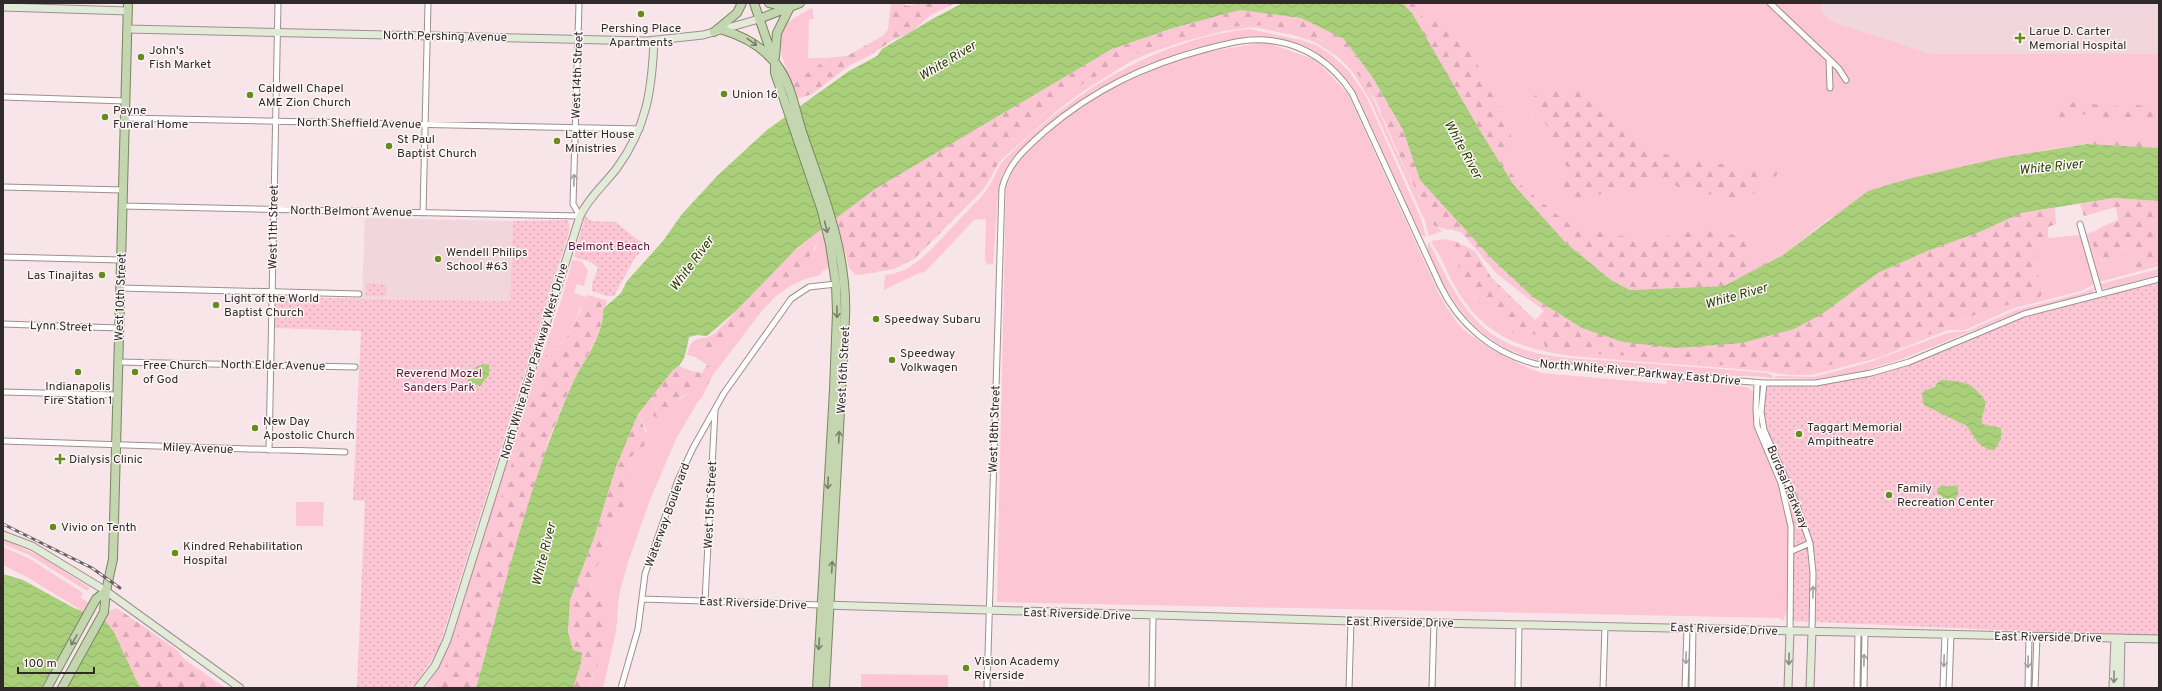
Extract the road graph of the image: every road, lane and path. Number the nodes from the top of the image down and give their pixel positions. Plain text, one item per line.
1 (278, 3) edge
2 (428, 3) edge
3 (579, 3) edge
4 (742, 3) edge
5 (754, 3) edge
6 (769, 3) edge
7 (800, 3) edge
8 (1770, 3) edge
9 (3, 7) edge
10 (128, 7) edge
11 (790, 7) junction
12 (759, 19) junction
13 (127, 29) junction
14 (723, 30) junction
15 (277, 32) junction
16 (714, 32) junction
17 (427, 36) junction
18 (578, 39) junction
19 (654, 40) junction
20 (1829, 59) junction
21 (775, 64) junction
22 (1846, 80) dead end
23 (1830, 88) dead end
24 (3, 97) edge
25 (125, 101) junction
26 (125, 118) junction
27 (275, 121) junction
28 (425, 124) junction
29 (575, 127) junction
30 (640, 129) junction
31 (1008, 172) joint
32 (3, 187) edge
33 (123, 190) junction
34 (122, 206) junction
35 (273, 209) junction
36 (423, 212) junction
37 (580, 216) junction
38 (2080, 224) dead end
39 (834, 243) junction
40 (3, 257) edge
41 (121, 260) junction
42 (2159, 279) edge
43 (836, 284) junction
44 (120, 288) junction
45 (271, 292) junction
46 (359, 294) dead end
47 (2100, 294) junction
48 (3, 324) edge
49 (119, 328) junction
50 (118, 362) junction
51 (270, 365) junction
52 (355, 367) dead end
53 (1757, 383) junction
54 (1764, 383) junction
55 (3, 392) edge
56 (118, 396) junction
57 (715, 409) junction
58 (3, 441) edge
59 (116, 445) junction
60 (269, 450) junction
61 (345, 452) dead end
62 (3, 535) edge
63 (1810, 543) junction
64 (1792, 551) junction
65 (106, 591) junction
66 (642, 599) junction
67 (705, 601) junction
68 (825, 605) junction
69 (989, 611) junction
70 (1153, 616) junction
71 (1351, 621) junction
72 (1434, 622) junction
73 (1519, 624) junction
74 (1605, 626) junction
75 (1690, 628) junction
76 (1790, 631) junction
77 (1812, 631) junction
78 (1862, 632) junction
79 (1948, 634) junction
80 (2033, 636) junction
81 (2118, 638) junction
82 (2159, 639) edge
83 (47, 688) edge
84 (62, 688) edge
85 (240, 688) edge
86 (418, 688) edge
87 (622, 688) edge
88 (817, 688) edge
89 (825, 688) edge
90 (987, 688) edge
91 (1152, 688) edge
92 (1349, 688) edge
93 (1432, 688) edge
94 (1518, 688) edge
95 (1603, 688) edge
96 (1686, 688) edge
97 (1692, 688) edge
98 (1788, 688) edge
99 (1810, 688) edge
100 (1857, 688) edge
101 (1864, 688) edge
102 (1943, 688) edge
103 (1950, 688) edge
104 (2028, 688) edge
105 (2036, 688) edge
106 (2113, 688) edge
107 (2120, 688) edge

1 - 15 street, West 11th Street
2 - 17 street
3 - 18 street, West 14th Street
4 - 16 main road
5 - 12 main road, West 16th Street
6 - 11 main road
7 - 11 main road
8 - 20 street
9 - 10 main road
10 - 13 main road, West 10th Street
11 - 12 main road
11 - 21 main road
12 - 14 main road, North Pershing Avenue
12 - 21 main road, West 16th Street
13 - 15 main road, North Pershing Avenue
13 - 25 main road, West 10th Street
14 - 16 main road, North Pershing Avenue
14 -> 21 main road
15 - 17 main road, North Pershing Avenue
15 - 27 street, West 11th Street
16 - 19 main road, North Pershing Avenue
17 - 18 main road, North Pershing Avenue
17 - 28 street
18 - 19 main road, North Pershing Avenue
18 - 29 street, West 14th Street
19 - 30 main road, North White River Parkway West Drive
20 - 22 street
20 - 23 street
21 - 39 main road, West 16th Street
24 - 25 street
25 - 26 main road, West 10th Street
26 - 27 street, North Sheffield Avenue
26 - 33 main road, West 10th Street
27 - 28 street, North Sheffield Avenue
27 - 35 street, West 11th Street
28 - 29 street, North Sheffield Avenue
28 - 36 street
29 - 30 street, North Sheffield Avenue
37 -> 29 street, West 14th Street
30 - 37 main road, North White River Parkway West Drive
31 - 53 street, North White River Parkway East Drive
31 - 69 street, West 18th Street
32 - 33 street
33 - 34 main road, West 10th Street
34 - 35 street, North Belmont Avenue
34 - 41 main road, West 10th Street
35 - 36 street, North Belmont Avenue
35 - 45 street, West 11th Street
36 - 37 street, North Belmont Avenue
37 - 86 main road, North White River Parkway West Drive
38 - 47 street
39 - 43 main road, West 16th Street
68 -> 39 main road, West 16th Street
40 - 41 street
41 - 44 main road, West 10th Street
42 - 47 street, North White River Parkway East Drive
43 - 57 street, Waterway Boulevard
43 -> 68 main road, West 16th Street
44 - 45 street
44 - 49 main road, West 10th Street
45 - 46 street
45 - 51 street, West 11th Street
47 - 54 street, North White River Parkway East Drive
48 - 49 street, Lynn Street
49 - 50 main road, West 10th Street
50 - 51 street, North Elder Avenue
50 - 56 main road, West 10th Street
51 - 52 street, North Elder Avenue
51 - 60 street, West 11th Street
53 - 54 street, North White River Parkway East Drive
53 - 64 street, Burdsal Parkway
54 - 63 street, Burdsal Parkway
55 - 56 street
56 - 59 main road, West 10th Street
57 - 66 street, Waterway Boulevard
57 - 67 street, West 15th Street
58 - 59 street, Miley Avenue
59 - 60 street, Miley Avenue
59 - 65 main road, West 10th Street
60 - 61 street, Miley Avenue
62 - 65 main road
63 - 64 street
77 -> 63 street, Burdsal Parkway
64 - 76 street, Burdsal Parkway
65 -> 83 main road
65 - 84 main road, West 10th Street
65 - 85 main road
66 - 67 street, East Riverside Drive
66 - 87 street, Waterway Boulevard
67 - 68 street, East Riverside Drive
68 - 69 main road, East Riverside Drive
68 -> 88 main road, West 16th Street
68 - 89 main road, West 16th Street
69 - 70 main road, East Riverside Drive
69 - 90 street, West 18th Street
70 - 71 main road, East Riverside Drive
70 - 91 street
71 - 72 main road, East Riverside Drive
71 - 92 street
72 - 73 main road, East Riverside Drive
72 - 93 street
73 - 74 main road, East Riverside Drive
73 - 94 street
74 - 75 main road, East Riverside Drive
74 - 95 street
75 - 76 main road, East Riverside Drive
75 -> 96 street
75 - 97 street
76 - 77 main road, East Riverside Drive
76 -> 98 main road, Burdsal Parkway
77 - 78 main road, East Riverside Drive
77 - 99 main road, Burdsal Parkway
78 - 79 main road, East Riverside Drive
78 - 100 street
101 -> 78 street
79 - 80 main road, East Riverside Drive
79 -> 102 street
79 - 103 street
80 - 81 main road, East Riverside Drive
80 -> 104 street
80 - 105 street
81 - 82 main road, East Riverside Drive
81 -> 106 main road
81 - 107 main road

